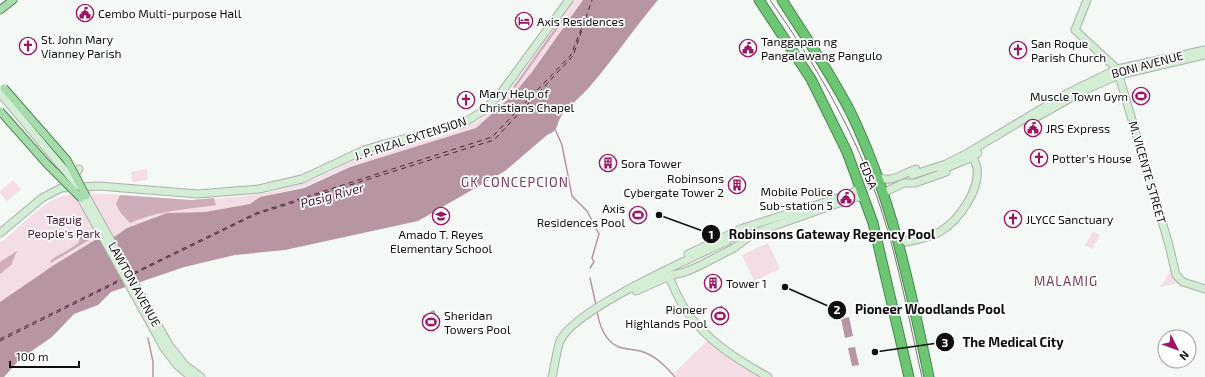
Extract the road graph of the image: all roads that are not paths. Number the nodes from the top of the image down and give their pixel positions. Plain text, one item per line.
1 (14, 0) edge
2 (569, 0) edge
3 (759, 0) edge
4 (782, 0) edge
5 (1087, 0) edge
6 (0, 10) edge
7 (1205, 50) edge
8 (1205, 55) edge
9 (1118, 72) junction
10 (1, 92) edge
11 (0, 111) edge
12 (969, 157) junction
13 (79, 169) dead end
14 (64, 171) junction
15 (876, 176) junction
16 (901, 176) junction
17 (70, 177) junction
18 (913, 177) tunnel mouth
19 (904, 183) junction
20 (76, 186) junction
21 (860, 187) junction
22 (52, 192) junction
23 (883, 193) junction
24 (83, 197) junction
25 (865, 198) junction
26 (836, 201) junction
27 (752, 225) junction
28 (896, 231) junction
29 (0, 233) edge
30 (754, 233) junction
31 (728, 243) tunnel mouth
32 (670, 274) junction
33 (1205, 289) edge
34 (183, 367) junction
35 (191, 377) edge
36 (201, 377) edge
37 (552, 377) edge
38 (768, 377) edge
39 (909, 377) edge
40 (929, 377) edge

1 - 6 main road
2 - 20 main road, J. P. RIZAL EXTENSION
3 - 21 highway, EDSA
4 - 15 highway, EDSA
5 - 9 main road
7 - 9 main road, BONI AVENUE
8 - 9 main road, BONI AVENUE
9 - 12 main road, BONI AVENUE
9 - 33 main road, M. VICENTE STREET
10 - 14 main road
10 - 24 main road, LAWTON AVENUE, bridge
10 - 24 main road, bridge
11 - 24 main road, bridge
12 - 16 main road, BONI AVENUE
12 - 18 main road, BONI AVENUE
12 - 19 main road, BONI AVENUE
12 - 28 main road
13 - 17 main road
14 - 17 main road
14 - 22 main road
15 - 16 main road, BONI AVENUE
15 - 23 highway, EDSA
16 - 19 main road
17 - 20 main road
19 - 23 main road, BONI AVENUE
20 - 22 main road, J. P. RIZAL EXTENSION
21 - 25 highway, EDSA
21 - 26 main road
22 - 29 main road, J. P. RIZAL EXTENSION
23 - 28 highway, EDSA
24 - 34 main road, LAWTON AVENUE
25 - 26 main road
25 - 39 highway, EDSA
26 - 27 main road
26 - 30 main road
27 - 30 main road
27 - 32 main road
28 - 40 highway, EDSA
30 - 32 main road
31 - 32 main road
32 - 37 main road
32 - 38 main road
34 - 35 main road, LAWTON AVENUE
34 - 36 main road, LAWTON AVENUE

